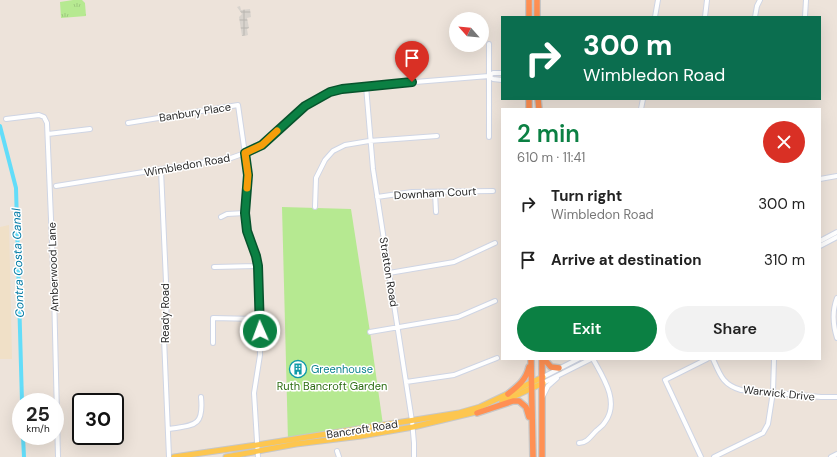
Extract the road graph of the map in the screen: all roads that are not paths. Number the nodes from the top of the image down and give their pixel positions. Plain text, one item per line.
1 (529, 0) edge
2 (537, 0) edge
3 (658, 0) edge
4 (707, 0) edge
5 (760, 0) edge
6 (806, 0) edge
7 (529, 16) edge
8 (537, 16) edge
9 (655, 16) edge
10 (705, 16) edge
11 (755, 16) edge
12 (805, 16) edge
13 (489, 52) edge
14 (501, 73) edge
15 (489, 76) junction
16 (501, 80) edge
17 (366, 86) junction
18 (6, 118) dead end
19 (128, 122) dead end
20 (90, 129) dead end
21 (48, 134) junction
22 (437, 136) dead end
23 (489, 137) dead end
24 (369, 141) junction
25 (245, 153) junction
26 (161, 170) junction
27 (837, 176) edge
28 (821, 180) edge
29 (56, 186) dead end
30 (493, 191) dead end
31 (435, 192) junction
32 (377, 197) junction
33 (315, 207) dead end
34 (436, 212) dead end
35 (245, 213) junction
36 (221, 217) dead end
37 (837, 232) edge
38 (837, 237) edge
39 (821, 240) edge
40 (495, 243) dead end
41 (821, 245) edge
42 (258, 266) junction
43 (214, 267) dead end
44 (389, 273) junction
45 (837, 298) edge
46 (495, 301) dead end
47 (260, 319) junction
48 (397, 327) junction
49 (370, 332) dead end
50 (837, 338) edge
51 (213, 343) dead end
52 (496, 358) dead end
53 (530, 360) edge
54 (530, 360) edge
55 (543, 360) edge
56 (544, 360) edge
57 (576, 360) edge
58 (590, 360) edge
59 (593, 360) edge
60 (705, 360) edge
61 (714, 360) edge
62 (774, 360) edge
63 (560, 368) junction
64 (560, 375) junction
65 (543, 380) junction
66 (406, 382) junction
67 (531, 386) junction
68 (773, 392) junction
69 (508, 394) junction
70 (543, 396) junction
71 (201, 397) dead end
72 (837, 397) edge
73 (477, 413) junction
74 (412, 421) junction
75 (413, 428) junction
76 (169, 430) junction
77 (532, 439) junction
78 (579, 443) dead end
79 (257, 445) junction
80 (337, 451) dead end
81 (837, 454) edge
82 (258, 455) edge
83 (58, 457) edge
84 (169, 457) edge
85 (174, 457) edge
86 (226, 457) edge
87 (338, 457) edge
88 (414, 457) edge
89 (533, 457) edge
90 (542, 457) edge
91 (701, 457) edge
92 (714, 457) edge
93 (830, 457) edge

1 - 7 highway
2 - 8 highway
3 - 9 street
4 - 10 street
5 - 11 street
6 - 12 street
13 - 15 street
14 - 15 street, Wimbledon Road
15 - 16 street, Wimbledon Road
15 - 17 street, Wimbledon Road
15 - 23 street
17 - 24 street, Stratton Road
17 - 25 street, Wimbledon Road
18 - 21 street, Amberwood Lane
19 - 25 street, Banbury Place
20 - 21 street
21 - 83 street, Amberwood Lane
22 - 24 street
24 - 32 street, Stratton Road
24 - 33 street
25 - 26 street, Wimbledon Road
25 - 35 street
26 - 29 street, Wimbledon Road
26 - 76 street, Ready Road
27 - 28 street
30 - 31 street, Downham Court
31 - 32 street, Downham Court
31 - 34 street
32 - 44 street, Stratton Road
35 - 36 street
35 - 42 street
37 - 39 street
38 - 41 street
40 - 44 street
42 - 43 street
42 - 47 street
44 - 48 street, Stratton Road
45 - 50 street
46 - 48 street
47 - 51 street
47 - 79 street
48 - 49 street
48 - 66 street, Stratton Road
52 - 66 street
53 - 67 highway
54 - 69 highway
55 - 65 highway
56 - 63 highway
57 - 63 street
58 - 64 street
59 - 78 street
60 - 91 street
61 - 68 street, Warwick Drive
62 - 68 street
63 - 65 street
64 - 65 street
64 - 70 street
65 - 67 main road, Bancroft Road
65 - 70 highway
66 - 74 street, Stratton Road
67 - 69 main road, Bancroft Road
67 - 73 main road, Bancroft Road
67 - 77 highway
68 - 72 street, Warwick Drive
68 - 92 street
69 - 74 main road, Bancroft Road
70 - 90 highway
71 - 76 street
73 - 75 main road, Bancroft Road
73 - 77 highway
74 - 75 street, Stratton Road
74 - 79 main road, Bancroft Road
75 - 82 main road, Bancroft Road
75 - 88 street, Stratton Road
76 - 84 street, Ready Road
77 - 89 highway
79 - 82 street
79 - 85 main road, Bancroft Road
80 - 87 street
81 - 93 street
82 - 86 main road, Bancroft Road

